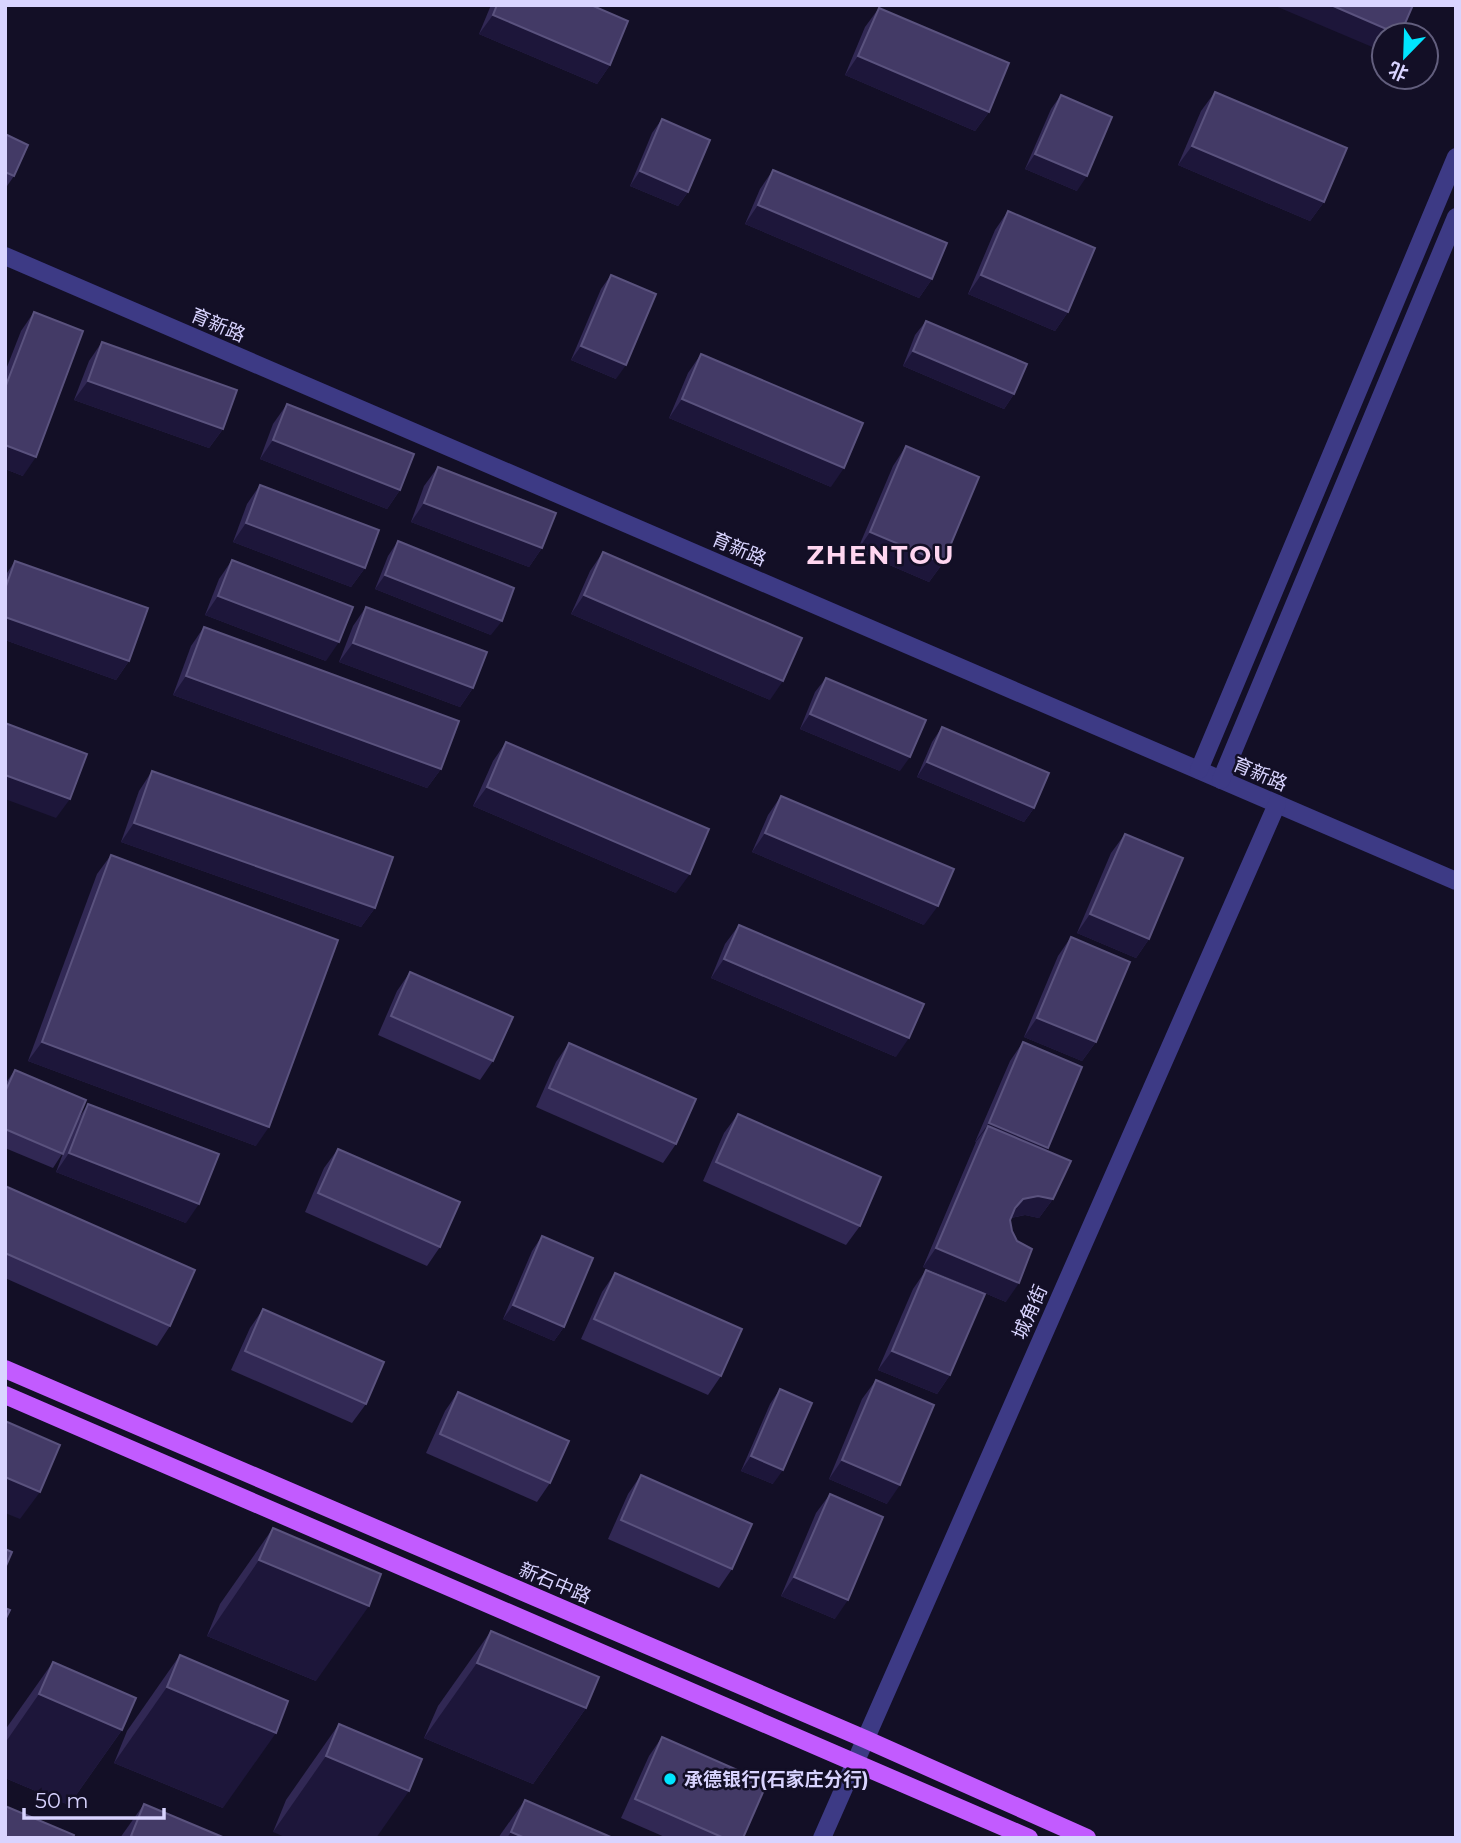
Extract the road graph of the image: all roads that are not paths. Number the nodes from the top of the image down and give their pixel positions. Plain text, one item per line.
1 (1456, 157) edge
2 (1456, 217) edge
3 (5, 256) edge
4 (1199, 770) junction
5 (1221, 780) junction
6 (1277, 804) junction
7 (1456, 881) edge
8 (5, 1369) edge
9 (5, 1395) edge
10 (865, 1739) junction
11 (856, 1762) junction
12 (822, 1838) edge
13 (1028, 1838) edge
14 (1087, 1838) edge

1 - 4 street
2 - 5 street
3 - 4 street, 育新路
4 - 5 street, 育新路
5 - 6 street, 育新路
6 - 7 street, 育新路
6 - 10 street, 城角街
8 - 10 main road, 新石中路
9 - 11 main road
10 - 11 street, 城角街
10 - 14 main road, 新石中路
11 - 12 street, 城角街
11 - 13 main road

